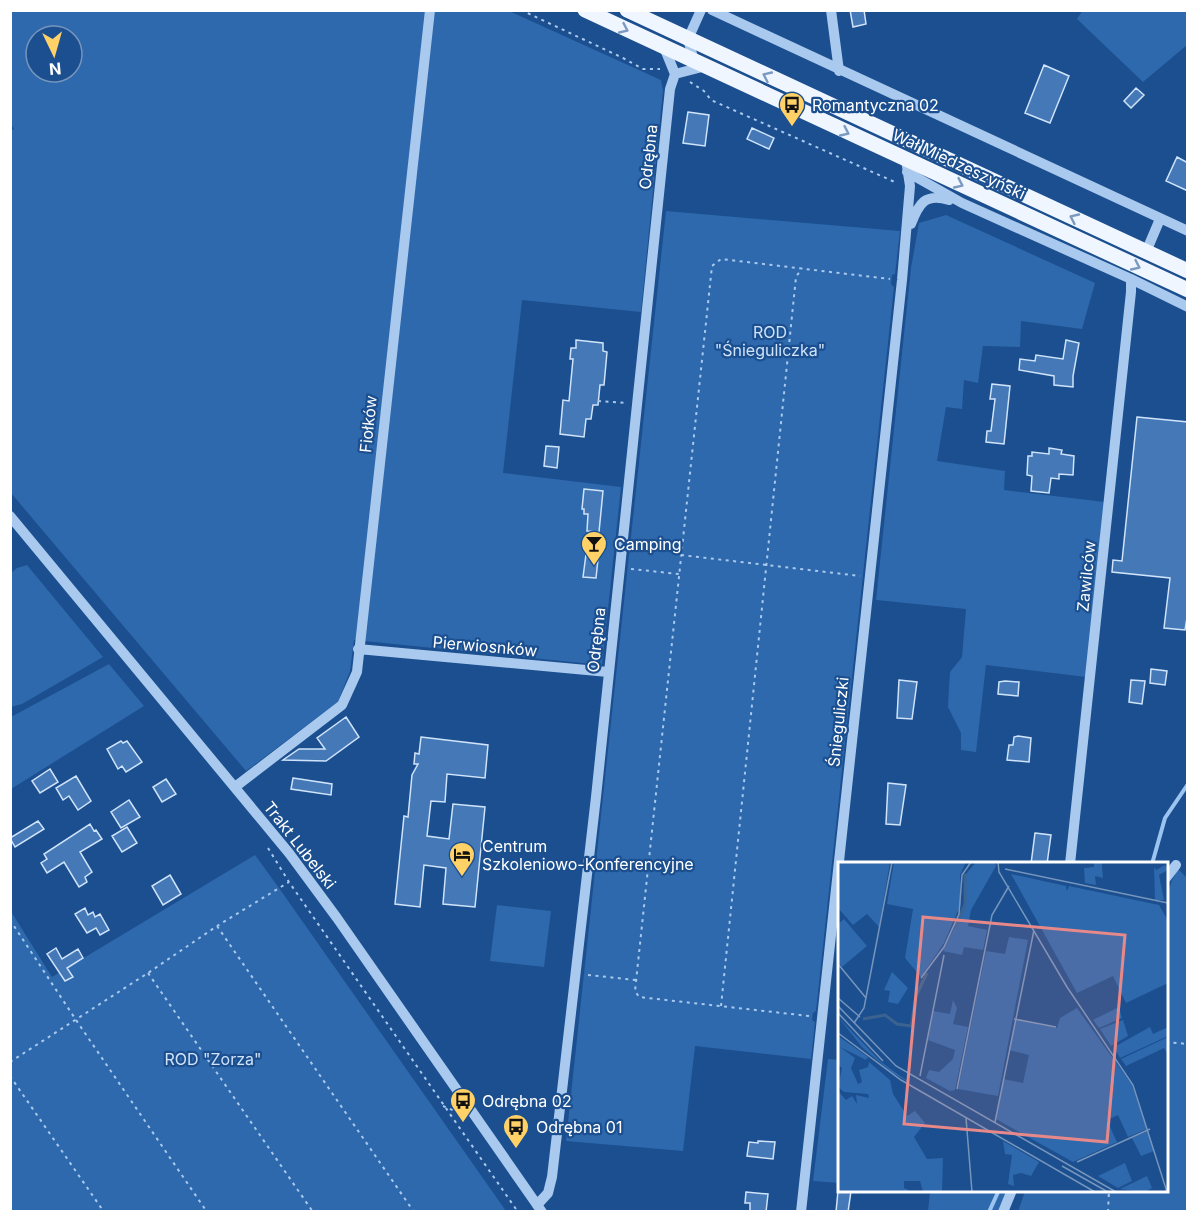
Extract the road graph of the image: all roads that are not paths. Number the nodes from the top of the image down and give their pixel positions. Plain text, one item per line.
1 (430, 10) edge
2 (585, 10) edge
3 (627, 10) edge
4 (701, 10) edge
5 (712, 10) edge
6 (831, 10) edge
7 (688, 39) junction
8 (664, 47) junction
9 (700, 64) junction
10 (839, 70) junction
11 (675, 75) junction
12 (907, 166) junction
13 (962, 203) junction
14 (1161, 219) junction
15 (1188, 231) edge
16 (906, 235) junction
17 (1146, 252) junction
18 (1188, 271) edge
19 (1131, 279) junction
20 (1188, 290) edge
21 (1188, 307) edge
22 (10, 516) edge
23 (358, 649) junction
24 (608, 672) junction
25 (235, 787) junction
26 (839, 862) edge
27 (1070, 862) edge
28 (1176, 865) dead end
29 (838, 868) edge
30 (1168, 877) edge
31 (1012, 1192) edge
32 (539, 1208) edge
33 (801, 1212) edge
34 (1003, 1212) edge

1 - 23 street, Fiołków
2 -> 8 main road, Wał Miedzeszyński
3 - 7 main road, Wał Miedzeszyński
4 - 7 street
5 - 10 street
6 - 10 street
7 - 9 street
17 -> 7 main road, Wał Miedzeszyński
8 - 9 main road, Wał Miedzeszyński
8 - 11 street
9 - 11 street
9 -> 12 main road, Wał Miedzeszyński
10 - 14 street
11 - 24 street, Odrębna
12 - 13 street
12 - 16 street
12 -> 20 main road, Wał Miedzeszyński
13 - 16 street
13 - 19 street
14 - 15 street
14 - 17 street
16 - 26 street, Śnieguliczki
17 - 18 main road, Wał Miedzeszyński
19 - 21 street
19 - 27 street, Zawilców
22 - 25 street, Trakt Lubelski
23 - 24 street, Pierwiosnków
23 - 25 street, Fiołków
24 - 32 street, Odrębna
25 - 32 street, Trakt Lubelski
28 - 30 street
29 - 33 street, Śnieguliczki
31 - 34 street

